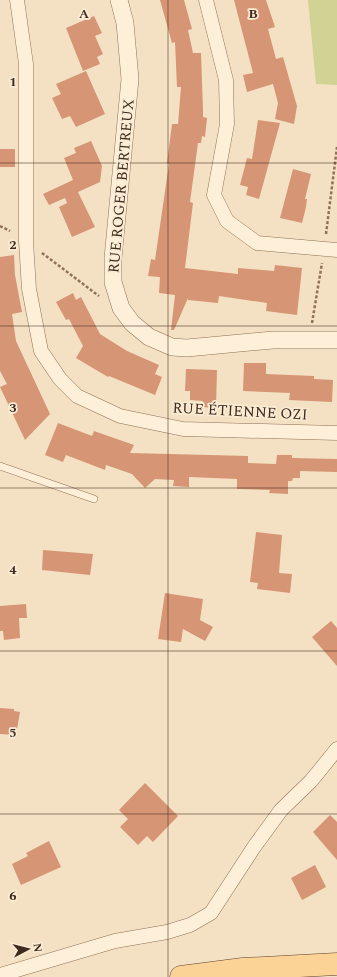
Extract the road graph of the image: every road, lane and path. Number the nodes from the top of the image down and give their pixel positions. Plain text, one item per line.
1 (17, 0) edge
2 (119, 0) edge
3 (206, 0) edge
4 (337, 147) edge
5 (0, 226) edge
6 (26, 241) junction
7 (331, 250) edge
8 (118, 301) junction
9 (310, 340) junction
10 (337, 340) edge
11 (337, 433) edge
12 (0, 466) edge
13 (94, 499) dead end
14 (337, 749) edge
15 (337, 964) edge
16 (337, 972) edge
17 (0, 975) edge
18 (181, 977) edge
19 (301, 977) edge

1 - 6 street, RUE ÉTIENNE OZI
2 - 8 street, RUE ROGER BERTREUX
3 - 7 street
4 - 7 path
5 - 6 path
6 - 8 path
6 - 11 street, RUE ÉTIENNE OZI
7 - 9 path
8 - 9 street, RUE ROGER BERTREUX
9 - 10 street, RUE ROGER BERTREUX
12 - 13 lane
14 - 17 street
15 - 18 main road
16 - 19 main road

